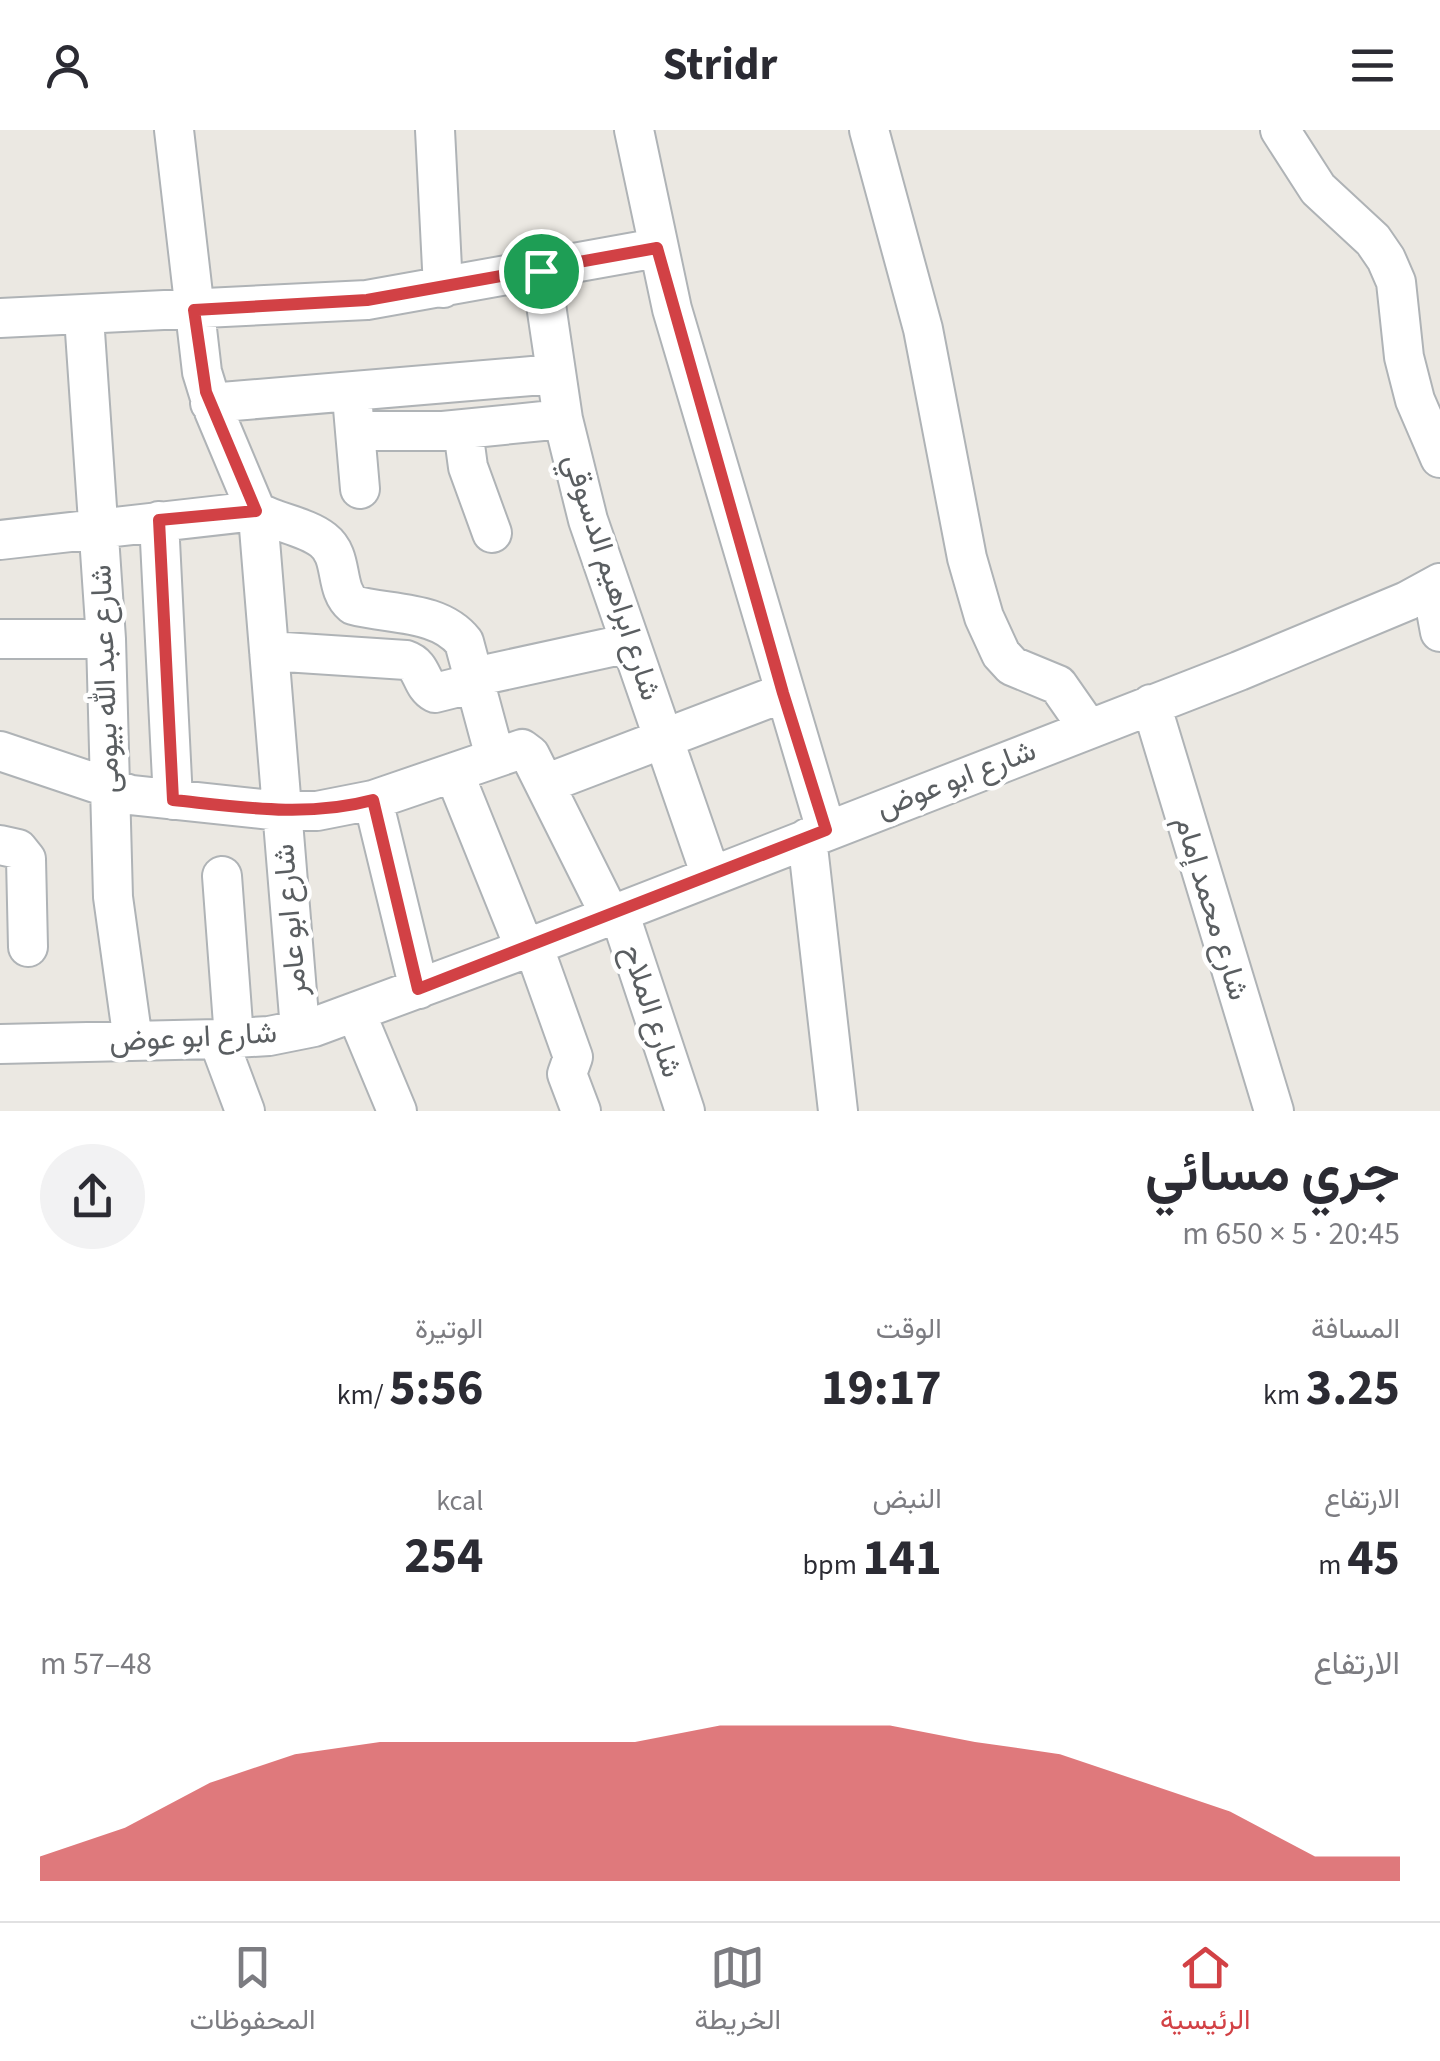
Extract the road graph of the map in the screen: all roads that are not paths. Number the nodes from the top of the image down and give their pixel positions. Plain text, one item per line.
1 (174, 130) edge
2 (436, 130) edge
3 (634, 130) edge
4 (868, 130) edge
5 (1280, 130) edge
6 (657, 248) junction
7 (541, 271) junction
8 (442, 288) junction
9 (194, 310) junction
10 (84, 316) junction
11 (0, 318) edge
12 (555, 374) junction
13 (352, 391) junction
14 (210, 402) junction
15 (563, 419) junction
16 (463, 430) junction
17 (355, 431) junction
18 (1440, 458) edge
19 (360, 489) dead end
20 (256, 511) junction
21 (159, 520) junction
22 (98, 528) junction
23 (492, 533) dead end
24 (0, 540) edge
25 (1436, 586) edge
26 (1440, 632) edge
27 (106, 638) junction
28 (0, 640) edge
29 (630, 643) junction
30 (269, 650) junction
31 (474, 680) junction
32 (783, 693) junction
33 (1150, 704) junction
34 (1088, 728) junction
35 (663, 738) junction
36 (0, 751) edge
37 (504, 753) junction
38 (454, 773) junction
39 (544, 784) junction
40 (111, 790) junction
41 (173, 800) junction
42 (373, 800) junction
43 (280, 811) junction
44 (817, 834) junction
45 (0, 845) edge
46 (222, 876) dead end
47 (711, 876) junction
48 (615, 914) junction
49 (28, 947) dead end
50 (529, 947) junction
51 (418, 989) junction
52 (356, 1013) junction
53 (300, 1029) junction
54 (226, 1039) junction
55 (133, 1041) junction
56 (0, 1044) edge
57 (245, 1111) edge
58 (397, 1111) edge
59 (581, 1111) edge
60 (685, 1111) edge
61 (838, 1111) edge
62 (1274, 1111) edge

1 - 9 street, شارع ابو عامر
2 - 8 street
3 - 6 street
4 - 34 street
5 - 18 street
6 - 7 street
6 - 32 street
7 - 8 street
7 - 12 street, شارع ابراهيم الدسوقي
8 - 9 street
9 - 10 street
9 - 14 street, شارع ابو عامر
10 - 11 street
10 - 22 street, شارع عبد الله بيومى
12 - 13 street
12 - 15 street, شارع ابراهيم الدسوقي
13 - 14 street
13 - 17 street
14 - 20 street, شارع ابو عامر
15 - 16 street
15 - 29 street, شارع ابراهيم الدسوقي
16 - 17 street
16 - 23 street
17 - 19 street
20 - 21 street
20 - 30 street, شارع ابو عامر
20 - 31 street
21 - 22 street
21 - 41 street
22 - 24 street
22 - 27 street, شارع عبد الله بيومى
25 - 26 street
25 - 33 street, شارع ابو عوض
27 - 28 street
27 - 40 street, شارع عبد الله بيومى
29 - 31 street
29 - 35 street, شارع ابراهيم الدسوقي
30 - 31 street
30 - 43 street, شارع ابو عامر
31 - 37 street
32 - 35 street
32 - 44 street
33 - 34 street, شارع ابو عوض
33 - 62 street, شارع محمد إمام
34 - 44 street, شارع ابو عوض
35 - 39 street
35 - 47 street, شارع ابراهيم الدسوقي
36 - 40 street
37 - 38 street
37 - 39 street, شارع الملاح
38 - 42 street
38 - 50 street
39 - 48 street, شارع الملاح
40 - 41 street
40 - 55 street, شارع عبد الله بيومى
41 - 43 street
42 - 43 street
42 - 51 street
43 - 53 street, شارع ابو عامر
44 - 47 street, شارع ابو عوض
44 - 61 street
45 - 49 street
46 - 54 street
47 - 48 street, شارع ابو عوض
48 - 50 street, شارع ابو عوض
48 - 60 street, شارع الملاح
50 - 51 street, شارع ابو عوض
50 - 59 street
51 - 52 street, شارع ابو عوض
52 - 53 street, شارع ابو عوض
52 - 58 street
53 - 54 street, شارع ابو عوض
54 - 55 street, شارع ابو عوض
54 - 57 street
55 - 56 street, شارع ابو عوض

